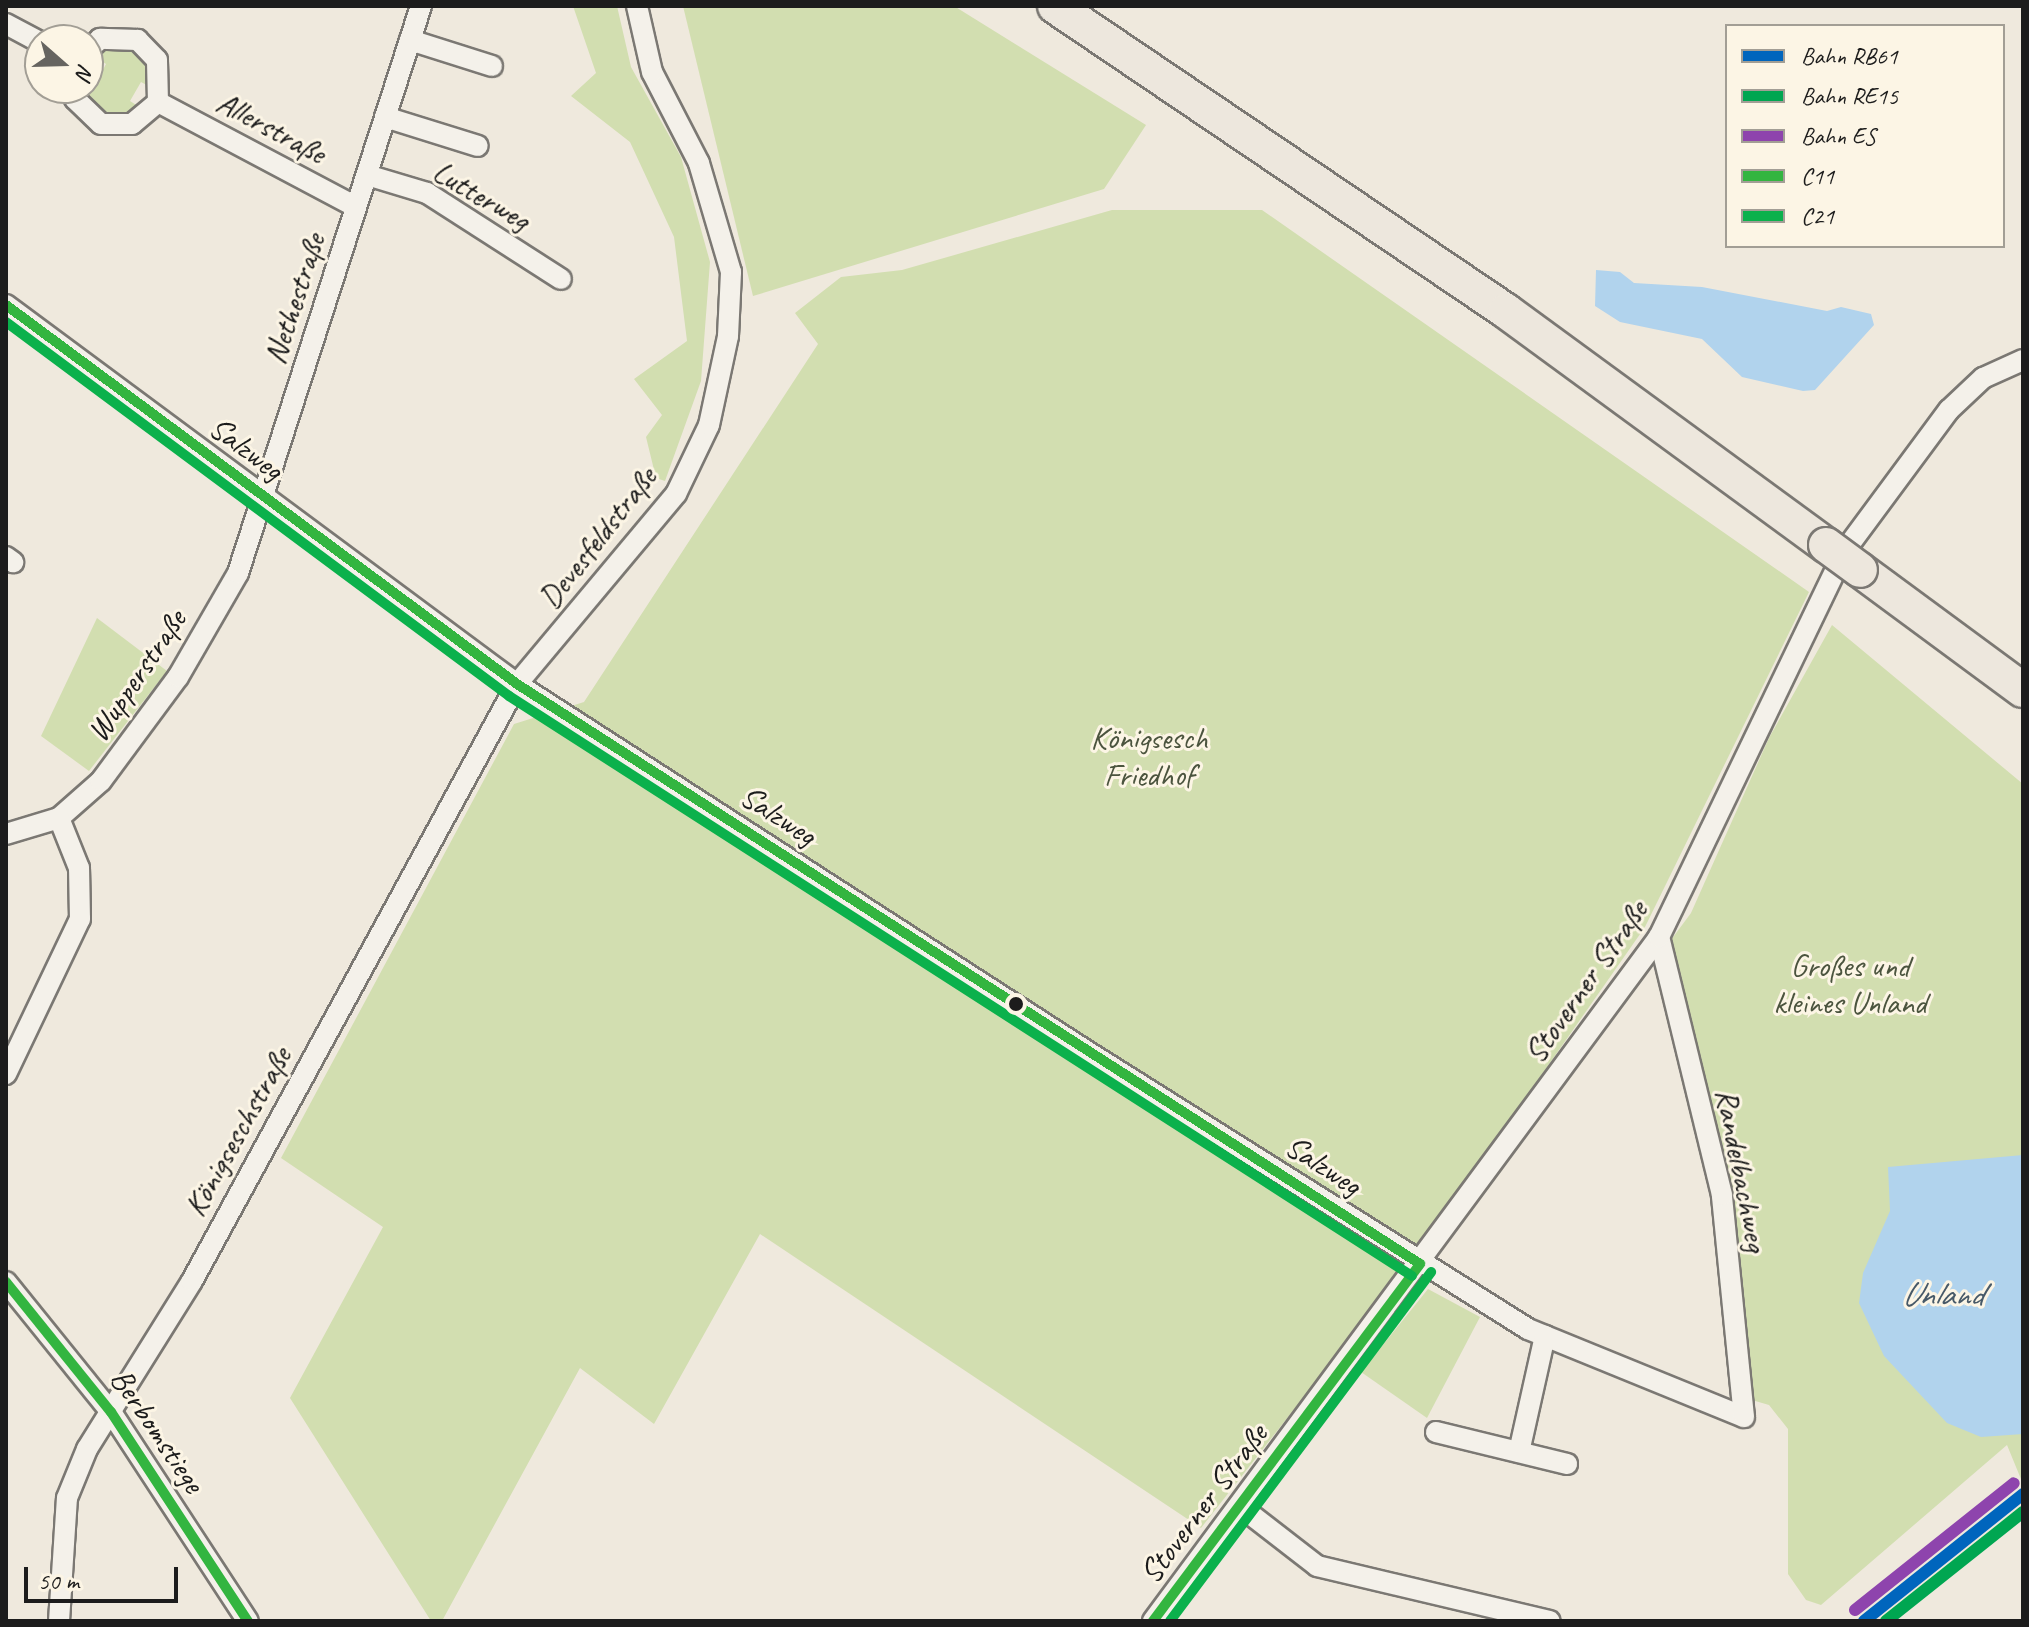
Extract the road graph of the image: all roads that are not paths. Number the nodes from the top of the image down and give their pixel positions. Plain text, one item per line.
1 (637, 6) edge
2 (1055, 6) edge
3 (413, 9) edge
4 (6, 24) edge
5 (24, 34) edge
6 (104, 39) edge
7 (410, 40) junction
8 (492, 66) dead end
9 (158, 102) junction
10 (80, 104) edge
11 (385, 117) junction
12 (478, 146) dead end
13 (367, 175) junction
14 (356, 207) junction
15 (561, 279) dead end
16 (6, 305) edge
17 (2023, 360) edge
18 (264, 500) junction
19 (517, 684) junction
20 (2023, 690) edge
21 (59, 818) junction
22 (6, 834) edge
23 (1659, 937) junction
24 (6, 1074) edge
25 (1420, 1264) junction
26 (6, 1282) edge
27 (1545, 1336) junction
28 (111, 1412) junction
29 (1744, 1417) joint
30 (1436, 1432) dead end
31 (1519, 1452) junction
32 (1567, 1464) dead end
33 (1241, 1507) junction
34 (59, 1621) edge
35 (248, 1621) edge
36 (1153, 1621) edge
37 (1550, 1621) edge

1 - 19 street, Devesfeldstraße
2 - 20 highway, bridge
3 - 7 street, Nethestraße
4 - 5 street
6 - 9 street
7 - 8 street
7 - 11 street, Nethestraße
9 - 10 street
9 - 14 street, Allerstraße
11 - 12 street
11 - 13 street, Nethestraße
13 - 14 street, Nethestraße
13 - 15 street, Lutterweg
14 - 18 street, Nethestraße
16 - 18 street, Salzweg
17 - 23 street, Stoverner Straße
18 - 19 street, Salzweg
18 - 21 street, Wupperstraße
19 - 25 street, Salzweg
19 - 28 street, Königseschstraße
21 - 22 street, Wupperstraße
21 - 24 street
23 - 25 street, Stoverner Straße
23 - 29 street, Randelbachweg
25 - 27 street, Salzweg
25 - 33 street, Stoverner Straße
26 - 28 street, Berbomstiege
27 - 29 street, Salzweg
27 - 31 street
28 - 34 street, Königseschstraße
28 - 35 street, Berbomstiege
30 - 31 street
31 - 32 street
33 - 36 street, Stoverner Straße
33 - 37 street

